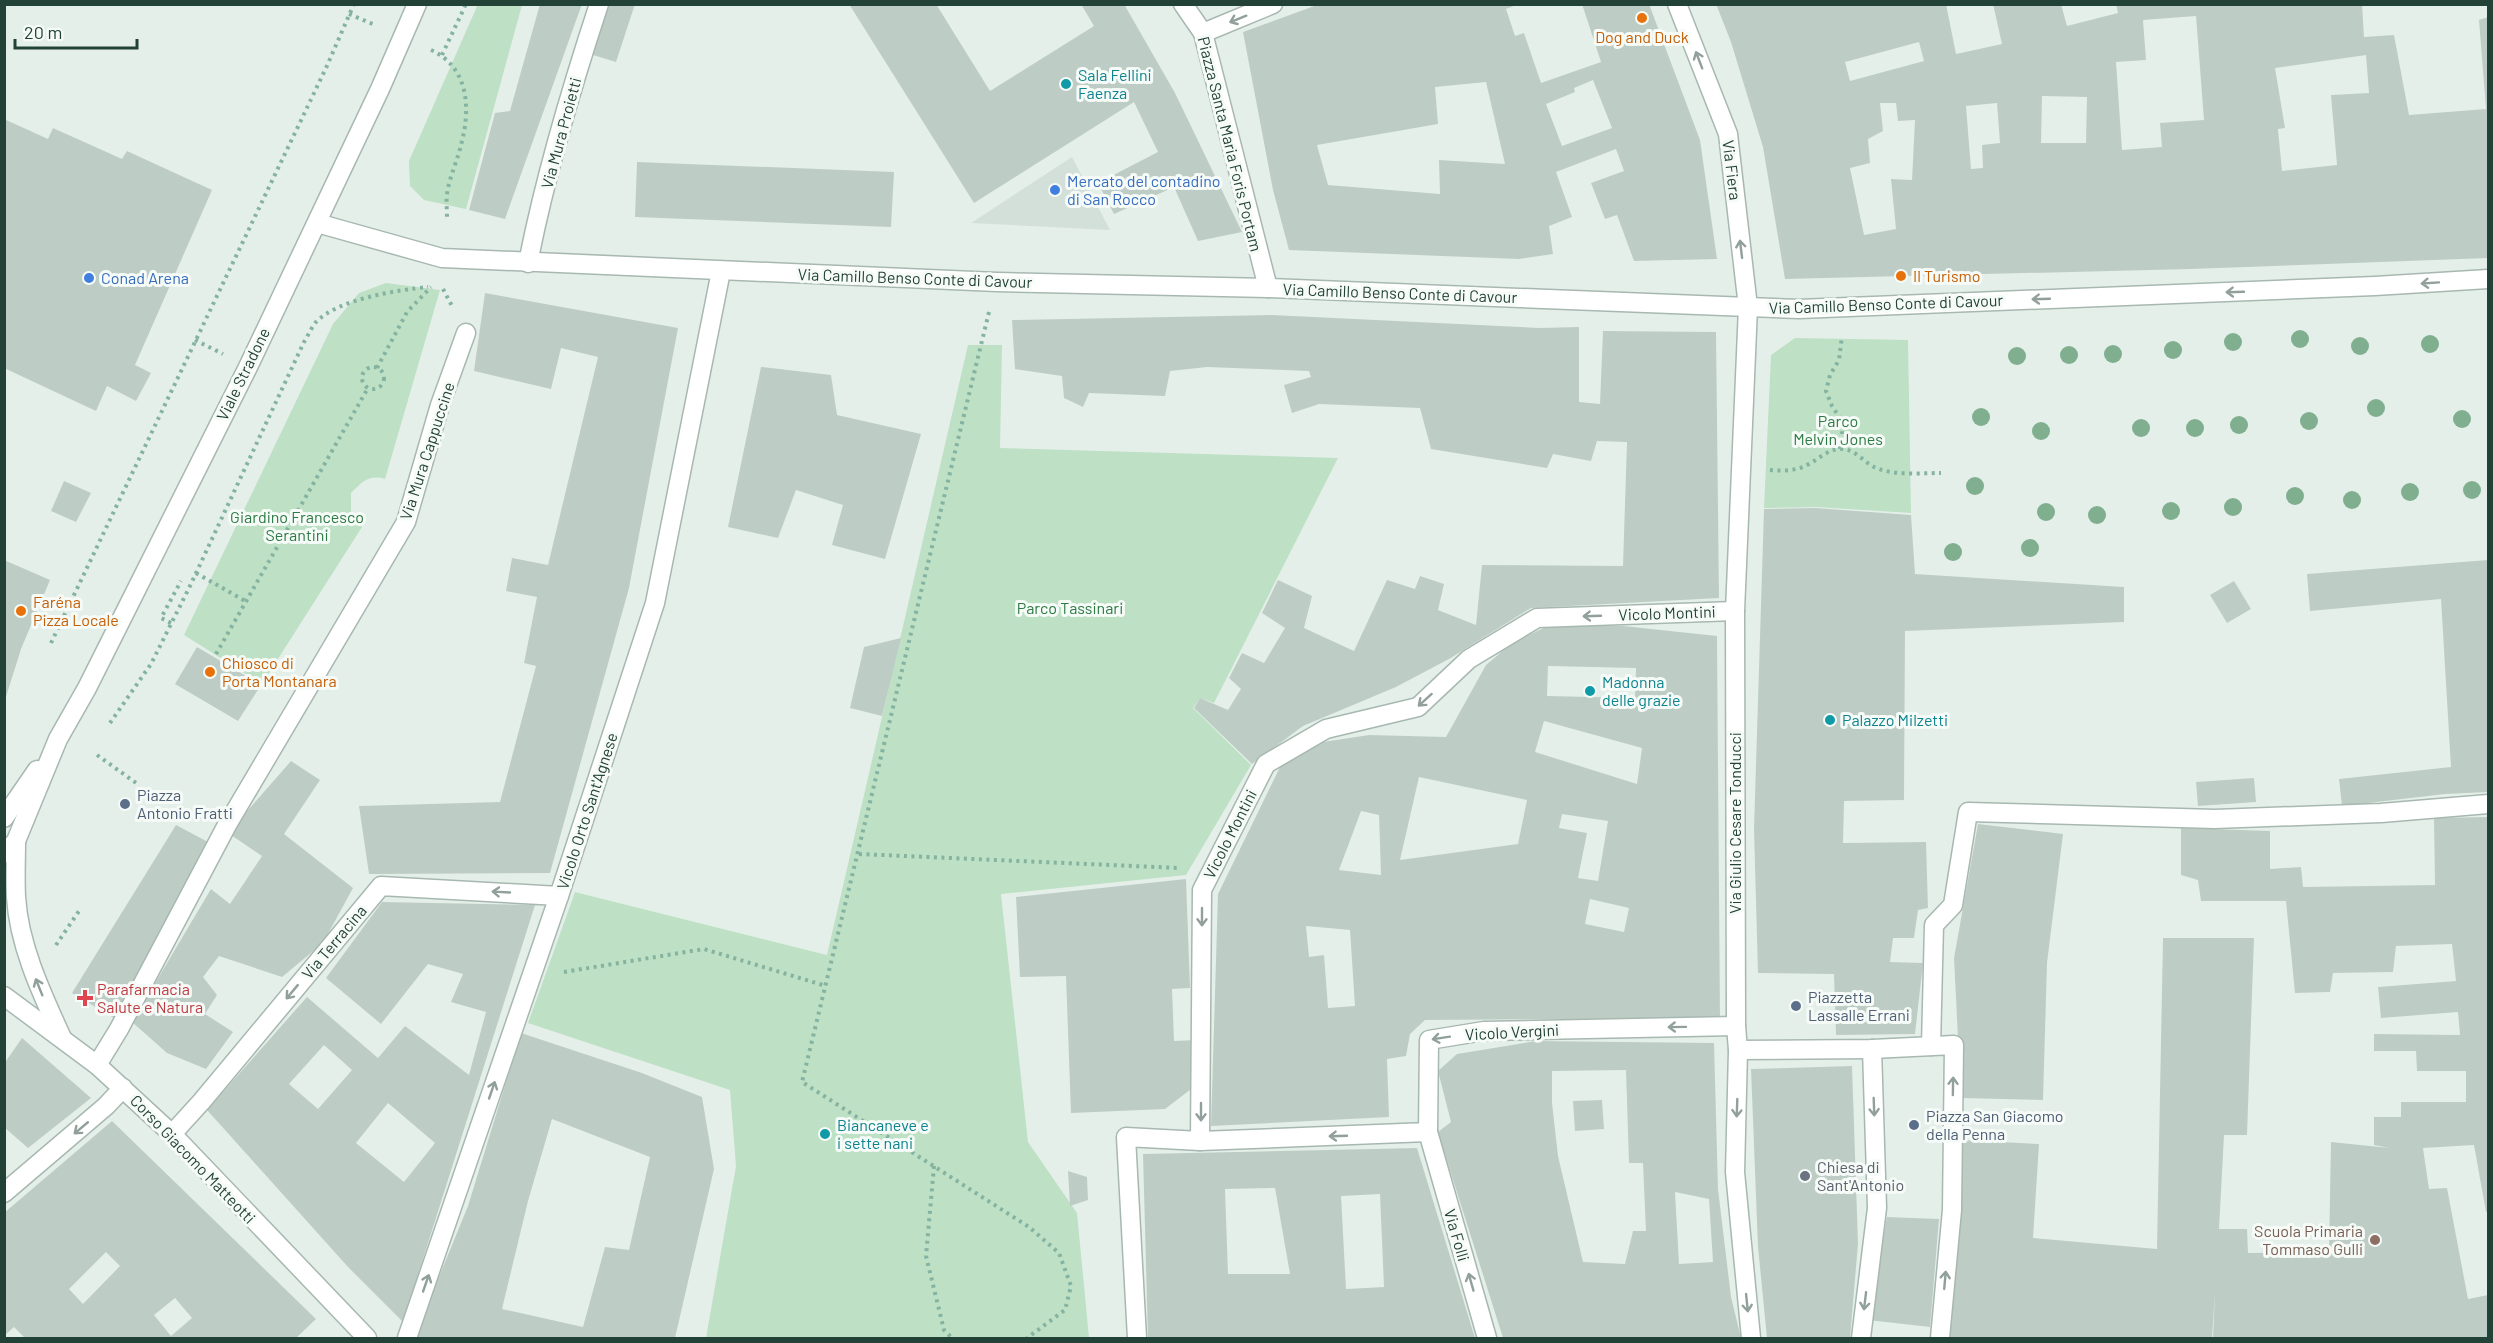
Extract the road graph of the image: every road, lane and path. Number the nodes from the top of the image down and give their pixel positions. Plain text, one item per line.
1 (354, 4) edge
2 (417, 4) edge
3 (466, 4) edge
4 (599, 4) edge
5 (1183, 4) edge
6 (1273, 4) edge
7 (1677, 4) edge
8 (349, 14) junction
9 (375, 25) dead end
10 (1203, 33) junction
11 (447, 218) dead end
12 (317, 223) junction
13 (528, 263) junction
14 (722, 271) junction
15 (2488, 279) edge
16 (996, 282) junction
17 (441, 285) dead end
18 (432, 287) junction
19 (1268, 288) junction
20 (1748, 307) junction
21 (1843, 308) junction
22 (466, 333) dead end
23 (195, 340) junction
24 (224, 354) dead end
25 (377, 368) junction
26 (368, 388) junction
27 (1840, 449) junction
28 (1743, 469) junction
29 (1941, 473) dead end
30 (196, 573) junction
31 (190, 586) junction
32 (247, 602) junction
33 (1735, 611) junction
34 (171, 622) junction
35 (51, 643) dead end
36 (216, 654) dead end
37 (110, 723) dead end
38 (58, 739) junction
39 (97, 755) dead end
40 (136, 783) dead end
41 (2488, 804) edge
42 (4, 818) edge
43 (10, 847) edge
44 (859, 854) junction
45 (1212, 870) junction
46 (559, 896) junction
47 (79, 911) dead end
48 (50, 955) dead end
49 (536, 963) junction
50 (826, 986) junction
51 (4, 996) edge
52 (1736, 1026) junction
53 (63, 1040) junction
54 (1931, 1046) junction
55 (1872, 1049) junction
56 (1738, 1050) junction
57 (97, 1065) junction
58 (123, 1088) junction
59 (1428, 1132) junction
60 (172, 1134) junction
61 (1200, 1142) junction
62 (934, 1166) junction
63 (4, 1193) edge
64 (368, 1338) edge
65 (407, 1338) edge
66 (952, 1338) edge
67 (1027, 1338) edge
68 (1137, 1338) edge
69 (1486, 1338) edge
70 (1751, 1338) edge
71 (1861, 1338) edge
72 (1940, 1338) edge

1 - 8 path
2 - 12 street, Viale Stradone
3 - 11 path
4 - 13 street, Via Mura Proietti
5 - 10 street, Piazza Santa Maria Foris Portam
6 -> 10 street
20 -> 7 street, Via Fiera
8 - 9 path
8 - 23 path
10 - 19 street, Piazza Santa Maria Foris Portam
12 - 13 street, Via Camillo Benso Conte di Cavour
12 - 38 street, Viale Stradone
13 - 14 street, Via Camillo Benso Conte di Cavour
14 - 16 street, Via Camillo Benso Conte di Cavour
14 - 46 street, Vicolo Orto Sant'Agnese
15 -> 21 street, Via Camillo Benso Conte di Cavour
16 - 19 street, Via Camillo Benso Conte di Cavour
16 - 44 path
17 - 18 path
18 - 25 path
18 - 30 path
19 - 20 street, Via Camillo Benso Conte di Cavour
20 - 21 street, Via Camillo Benso Conte di Cavour
20 - 28 street, Via Giulio Cesare Tonducci
21 - 27 path
22 - 57 street, Via Mura Cappuccine
23 - 24 path
23 - 35 path
25 - 26 path
25 - 26 path
26 - 32 path
27 - 28 path
27 - 29 path
28 - 33 street, Via Giulio Cesare Tonducci
30 - 31 path
30 - 32 path
31 - 34 path
31 - 34 path
32 - 36 path
33 -> 45 street, Vicolo Montini
33 - 52 street, Via Giulio Cesare Tonducci
34 - 37 path
38 - 42 street
38 - 43 street
39 - 40 path
41 - 54 street
53 -> 43 street
44 - 45 path
44 - 50 path
45 -> 61 street, Vicolo Montini
46 - 49 street, Vicolo Orto Sant'Agnese
46 -> 60 street, Via Terracina
47 - 48 path
49 - 50 path
65 -> 49 street, Vicolo Orto Sant'Agnese
50 - 62 path
51 - 53 street, Corso Giacomo Matteotti
52 - 56 street, Via Giulio Cesare Tonducci
52 -> 59 street, Vicolo Vergini
53 - 57 street, Corso Giacomo Matteotti
54 - 55 street
72 -> 54 street
55 - 56 street
55 -> 71 street
56 -> 70 street, Via Giulio Cesare Tonducci
57 - 58 street, Corso Giacomo Matteotti
58 - 60 street, Corso Giacomo Matteotti
58 -> 63 street
59 -> 61 street
69 -> 59 street, Via Folli
60 - 64 street, Corso Giacomo Matteotti
61 - 68 street
62 - 66 path
62 - 67 path

